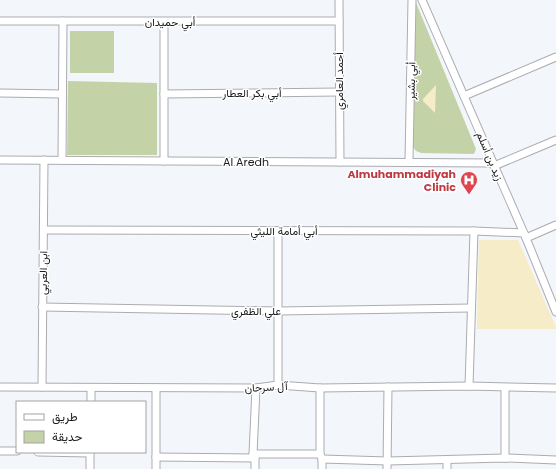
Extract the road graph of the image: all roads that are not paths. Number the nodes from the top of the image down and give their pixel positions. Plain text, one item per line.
1 (339, 0) edge
2 (412, 0) edge
3 (422, 0) edge
4 (0, 21) edge
5 (62, 21) junction
6 (164, 22) junction
7 (339, 22) junction
8 (556, 58) edge
9 (339, 92) junction
10 (0, 93) edge
11 (62, 94) junction
12 (164, 94) junction
13 (464, 96) junction
14 (556, 140) edge
15 (0, 160) edge
16 (44, 160) junction
17 (62, 160) junction
18 (164, 161) junction
19 (409, 161) junction
20 (340, 162) junction
21 (493, 164) junction
22 (556, 226) edge
23 (44, 230) junction
24 (278, 231) junction
25 (474, 231) junction
26 (525, 236) junction
27 (42, 307) junction
28 (471, 308) junction
29 (278, 311) junction
30 (556, 311) edge
31 (278, 384) junction
32 (42, 386) junction
33 (469, 386) junction
34 (0, 387) edge
35 (388, 387) junction
36 (91, 388) junction
37 (156, 388) junction
38 (256, 388) junction
39 (320, 388) junction
40 (505, 388) junction
41 (556, 388) edge
42 (91, 401) edge
43 (0, 451) edge
44 (16, 452) edge
45 (90, 453) edge
46 (254, 456) junction
47 (156, 457) junction
48 (321, 457) junction
49 (505, 458) junction
50 (447, 460) junction
51 (546, 460) junction
52 (556, 460) edge
53 (388, 461) junction
54 (90, 469) edge
55 (156, 469) edge
56 (255, 469) edge
57 (322, 469) edge
58 (387, 469) edge
59 (447, 469) edge
60 (546, 469) edge

1 - 7 street, أحمد العامري
2 - 19 street, أبي بشير
3 - 13 street, زيد بن أسلم
4 - 5 street, أبي حميدان
5 - 6 street, أبي حميدان
5 - 11 street
6 - 7 street, أبي حميدان
6 - 12 street
7 - 9 street, أحمد العامري
8 - 13 street
9 - 12 street, أبي بكر العطار
9 - 20 street, أحمد العامري
10 - 11 street
11 - 17 street
12 - 18 street
13 - 21 street, زيد بن أسلم
14 - 21 street
15 - 16 street, Al Aredh
16 - 17 street, Al Aredh
16 - 23 street, ابن العربي
17 - 18 street, Al Aredh
18 - 20 street, Al Aredh
19 - 20 street, Al Aredh
19 - 21 street, Al Aredh
21 - 26 street, زيد بن أسلم
22 - 26 street
23 - 24 street, أبي أمامة الليثي
23 - 27 street, ابن العربي
24 - 25 street, أبي أمامة الليثي
24 - 29 street
25 - 26 street, أبي أمامة الليثي
25 - 28 street
26 - 30 street, زيد بن أسلم
27 - 29 street, علي الظفري
27 - 32 street, ابن العربي
28 - 29 street, علي الظفري
28 - 33 street
29 - 31 street
31 - 38 street, آل سرحان
31 - 39 street, آل سرحان
32 - 34 street, آل سرحان
32 - 36 street, آل سرحان
33 - 35 street, آل سرحان
33 - 40 street, آل سرحان
35 - 39 street, آل سرحان
35 - 53 street
36 - 37 street, آل سرحان
36 - 42 street
37 - 38 street, آل سرحان
37 - 47 street
38 - 46 street
39 - 48 street
40 - 41 street, آل سرحان
40 - 49 street
43 - 44 street
45 - 54 street
46 - 47 street
46 - 48 street
46 - 56 street
47 - 55 street
48 - 53 street
48 - 57 street
49 - 50 street
49 - 51 street
50 - 53 street
50 - 59 street
51 - 52 street
51 - 60 street
53 - 58 street

